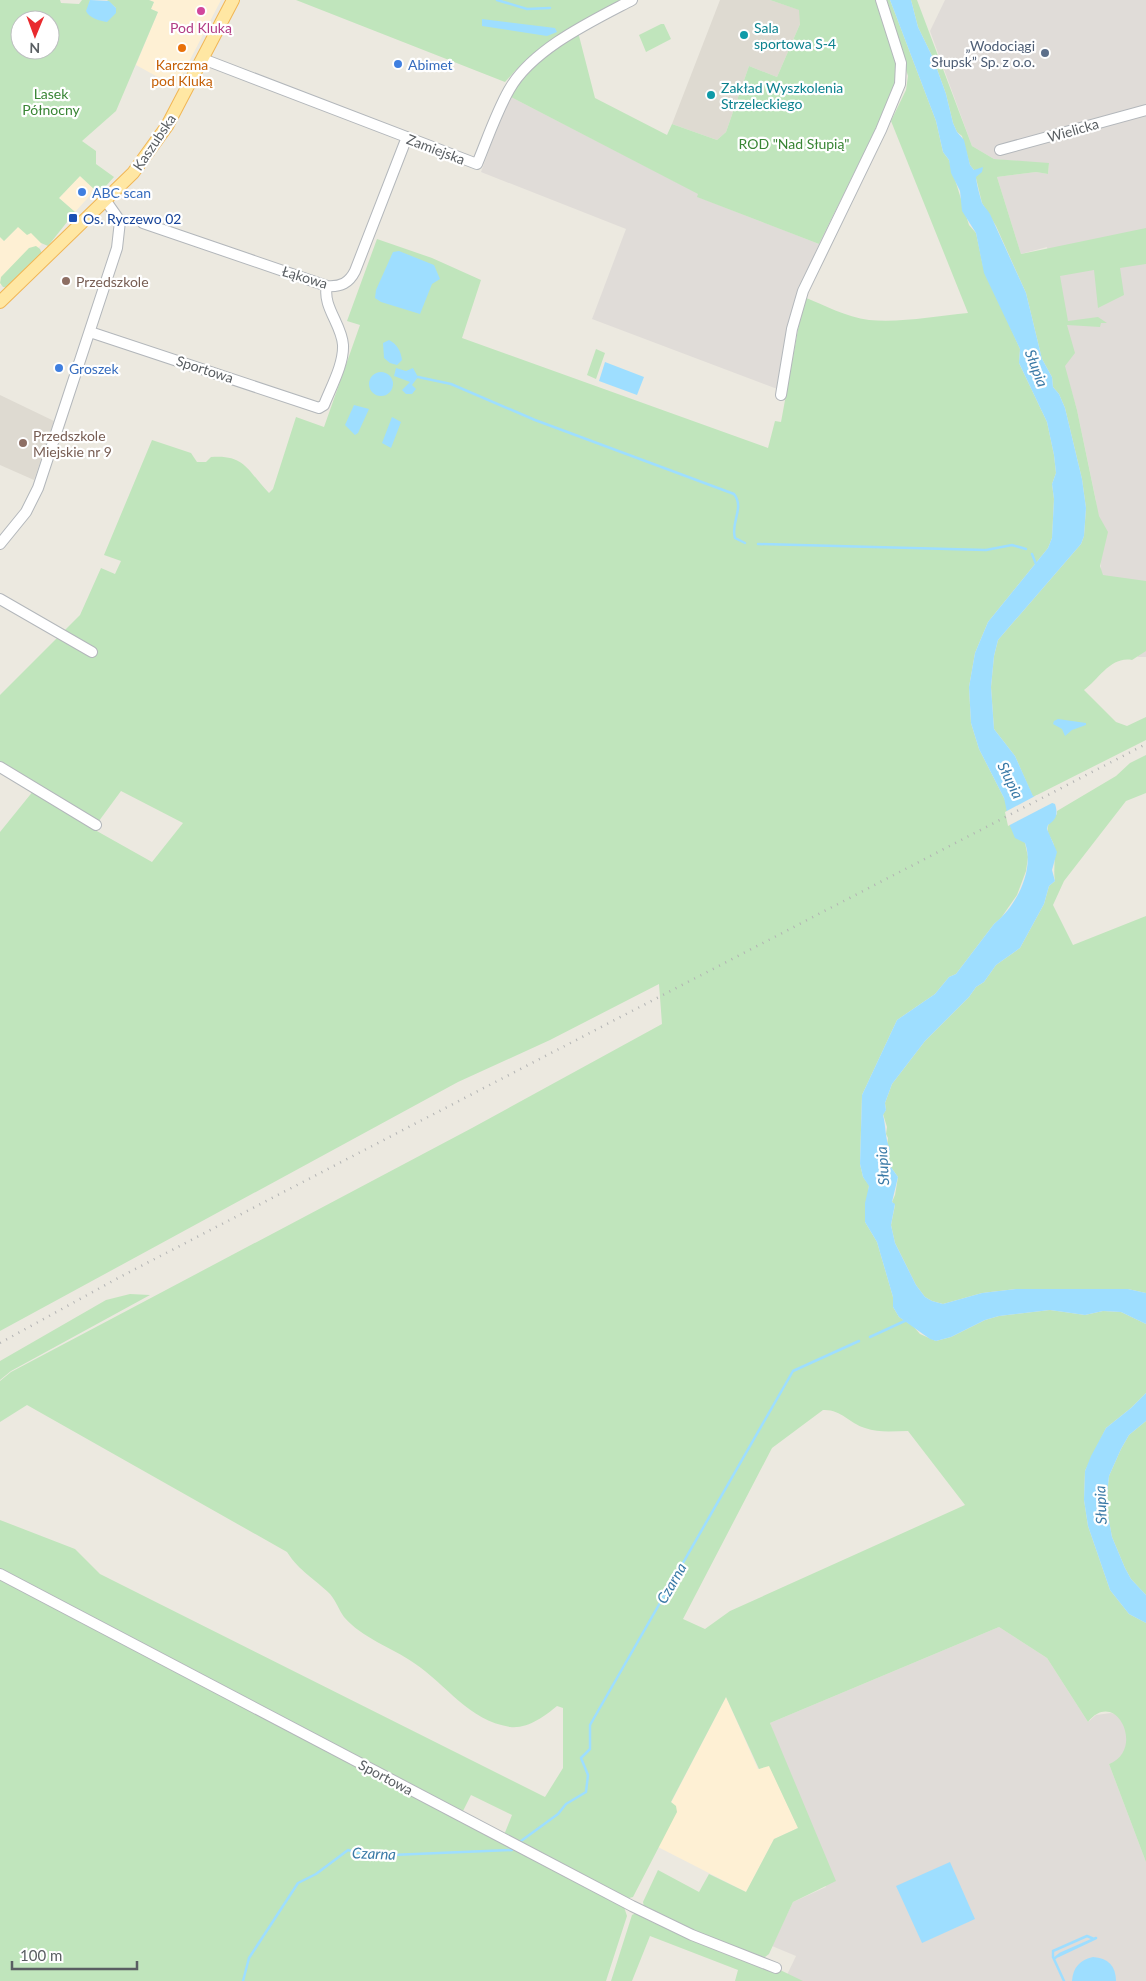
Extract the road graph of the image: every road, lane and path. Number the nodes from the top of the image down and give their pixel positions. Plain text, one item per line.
1 (233, 0) edge
2 (632, 0) edge
3 (881, 0) edge
4 (203, 59) junction
5 (1146, 110) edge
6 (406, 137) junction
7 (1000, 150) dead end
8 (106, 201) junction
9 (142, 224) dead end
10 (327, 286) junction
11 (0, 302) edge
12 (90, 332) junction
13 (782, 395) dead end
14 (0, 543) edge
15 (0, 599) edge
16 (92, 652) dead end
17 (0, 767) edge
18 (96, 826) dead end
19 (0, 1574) edge
20 (776, 1968) dead end

1 - 4 main road, Kaszubska
2 - 6 street, Zamiejska
3 - 13 street
4 - 6 street, Zamiejska
4 - 8 main road, Kaszubska
5 - 7 street, Wielicka
6 - 10 street, Łąkowa
8 - 11 main road, Kaszubska
8 - 12 street
9 - 10 street, Łąkowa
10 - 12 street, Sportowa
12 - 14 street
15 - 16 street
17 - 18 street
19 - 20 street, Sportowa

